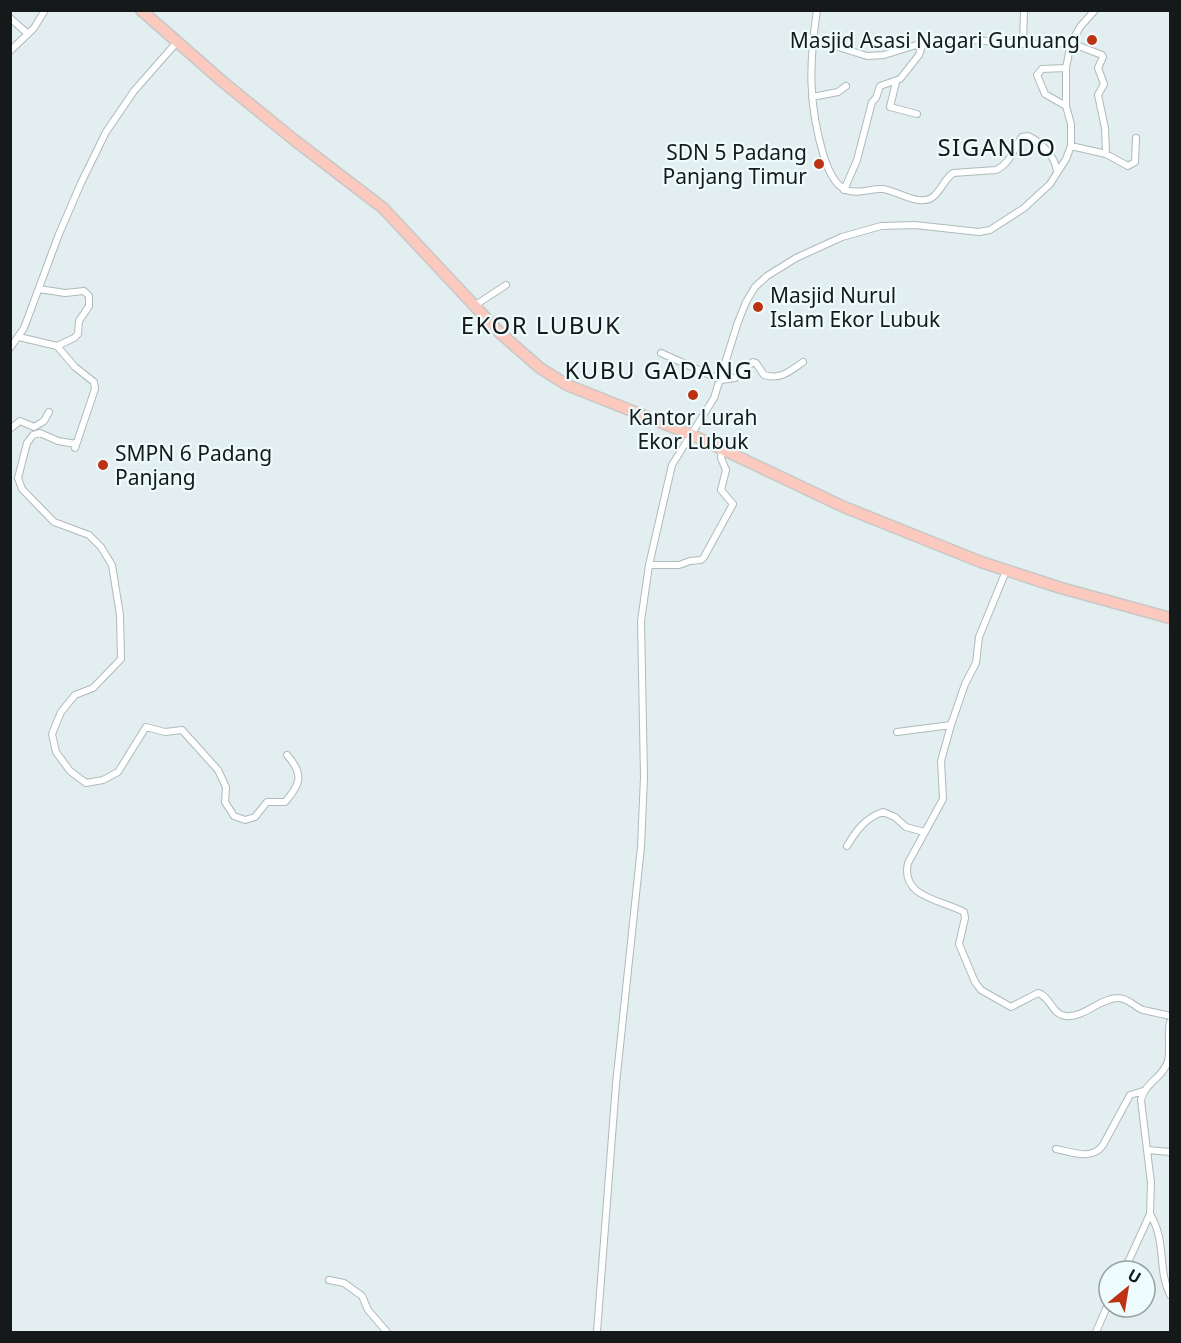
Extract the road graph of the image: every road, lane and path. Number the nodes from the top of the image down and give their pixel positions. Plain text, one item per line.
1 (45, 10) edge
2 (141, 10) edge
3 (817, 10) edge
4 (1024, 10) edge
5 (1095, 10) edge
6 (10, 18) edge
7 (28, 34) junction
8 (813, 39) junction
9 (177, 42) junction
10 (923, 43) junction
11 (1023, 44) junction
12 (1071, 44) junction
13 (10, 51) edge
14 (1066, 68) junction
15 (896, 82) junction
16 (846, 86) dead end
17 (812, 97) junction
18 (1066, 105) junction
19 (917, 114) dead end
20 (1136, 138) dead end
21 (1071, 146) junction
22 (1106, 154) junction
23 (1058, 171) junction
24 (844, 190) junction
25 (506, 285) dead end
26 (39, 288) junction
27 (474, 307) junction
28 (19, 338) junction
29 (57, 346) junction
30 (10, 348) edge
31 (661, 353) dead end
32 (803, 362) dead end
33 (721, 380) junction
34 (49, 412) dead end
35 (10, 429) edge
36 (690, 434) junction
37 (722, 448) junction
38 (649, 565) junction
39 (1006, 571) junction
40 (1170, 618) edge
41 (951, 725) junction
42 (897, 732) dead end
43 (287, 755) dead end
44 (924, 832) junction
45 (846, 846) dead end
46 (1170, 1016) edge
47 (1170, 1022) edge
48 (1143, 1091) junction
49 (1056, 1149) dead end
50 (1148, 1150) junction
51 (1170, 1152) edge
52 (1150, 1214) junction
53 (1129, 1259) edge
54 (329, 1280) dead end
55 (1170, 1295) edge
56 (387, 1332) edge
57 (597, 1332) edge

1 - 7 street
2 - 9 highway
3 - 8 street
4 - 11 street
5 - 12 street
6 - 7 street
7 - 13 street
8 - 10 street
8 - 17 street
9 - 26 street
9 - 27 highway
10 - 11 street
10 - 15 street
11 - 12 street
12 - 14 street
12 - 22 street
14 - 18 street
14 - 18 street
15 - 19 street
15 - 24 street
16 - 17 street
17 - 24 street
18 - 21 street
20 - 22 street
21 - 22 street
21 - 23 street
23 - 24 street
23 - 33 street
25 - 27 street
26 - 28 street
26 - 29 street
27 - 36 highway
28 - 29 street
28 - 30 street
29 - 43 street
31 - 33 street
32 - 33 street
33 - 36 street
34 - 35 street
36 - 37 highway
36 - 38 street
37 - 38 street
37 - 39 highway
38 - 57 street
39 - 40 highway
39 - 41 street
41 - 42 street
41 - 44 street
44 - 45 street
44 - 46 street
47 - 48 street
48 - 49 street
48 - 50 street
50 - 51 street
50 - 52 street
52 - 53 street
52 - 55 street
54 - 56 street

